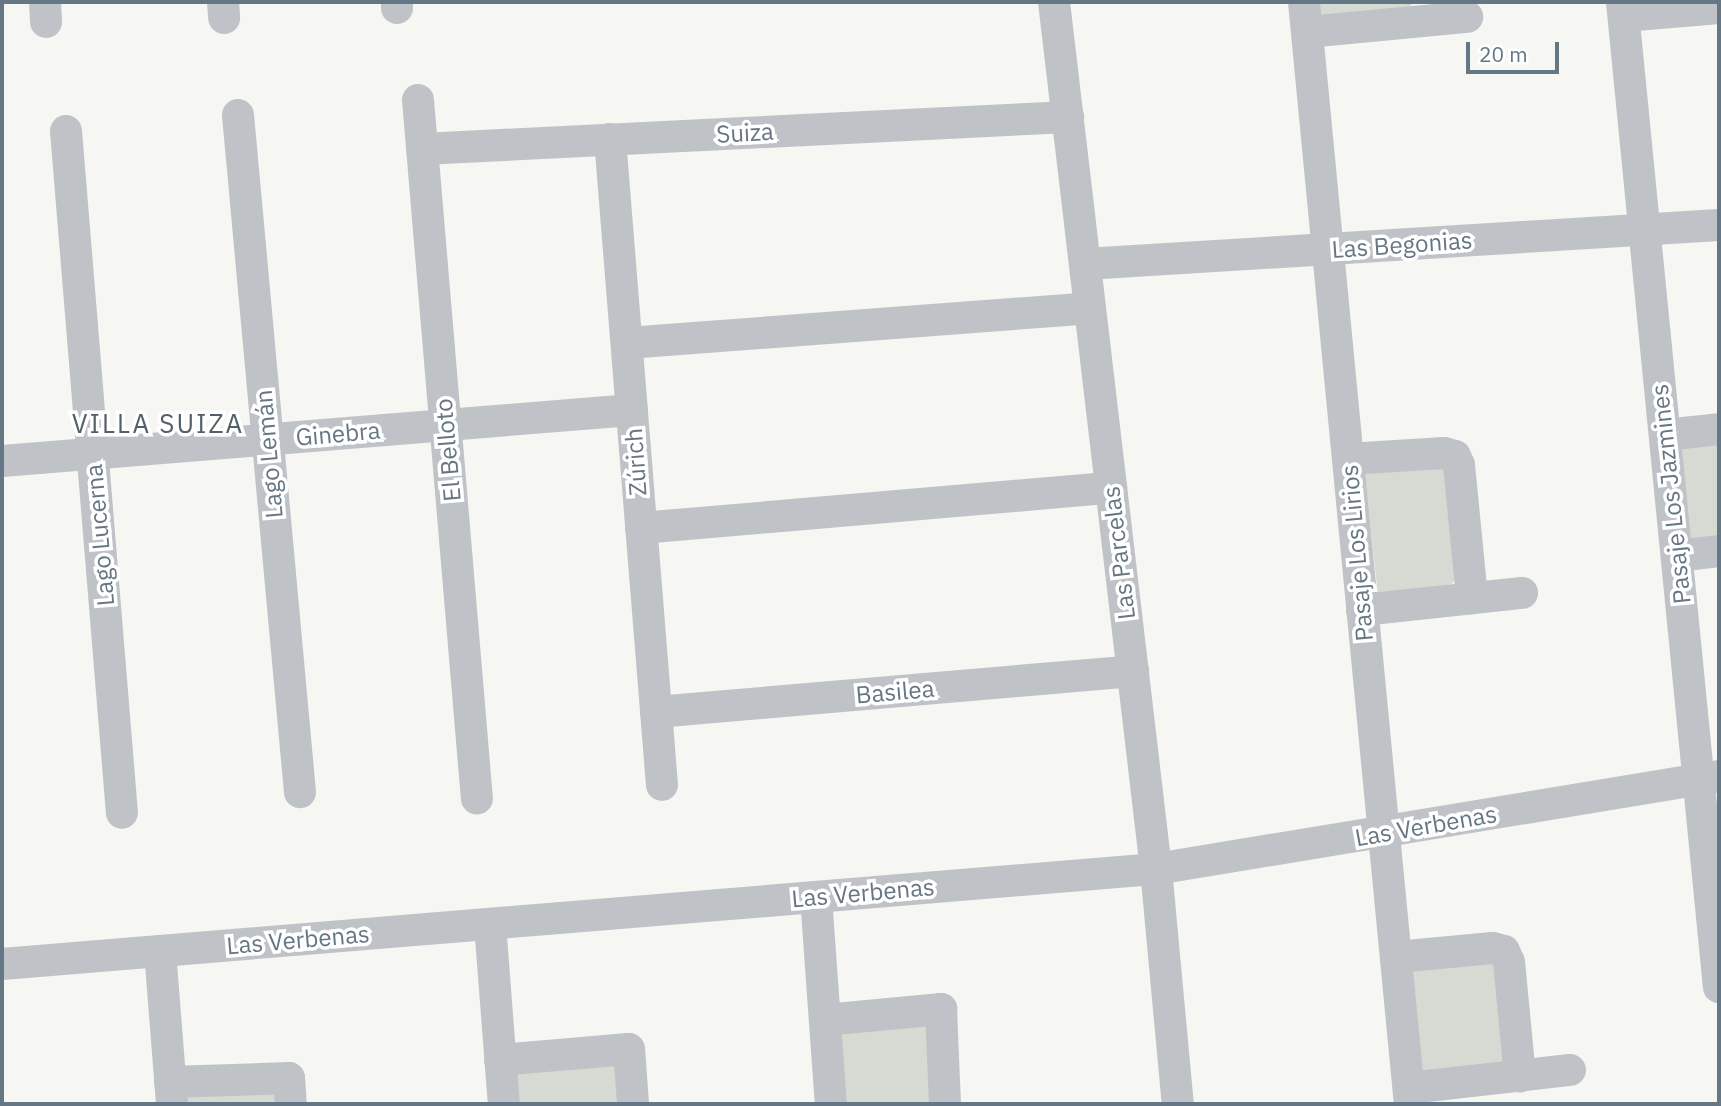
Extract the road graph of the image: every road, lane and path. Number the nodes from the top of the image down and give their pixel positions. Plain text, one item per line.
1 (1054, 2) edge
2 (1623, 9) edge
3 (1719, 9) edge
4 (1421, 12) edge
5 (1306, 17) edge
6 (1467, 17) dead end
7 (418, 100) dead end
8 (237, 115) dead end
9 (1068, 117) junction
10 (66, 131) dead end
11 (610, 139) junction
12 (422, 149) junction
13 (1719, 225) edge
14 (1645, 229) junction
15 (1328, 250) junction
16 (1085, 264) junction
17 (1090, 308) junction
18 (627, 344) junction
19 (632, 411) junction
20 (445, 425) junction
21 (1719, 429) edge
22 (1665, 435) junction
23 (267, 439) junction
24 (93, 454) junction
25 (1348, 459) junction
26 (2, 461) edge
27 (1111, 488) junction
28 (641, 528) junction
29 (1719, 551) edge
30 (1677, 556) junction
31 (1522, 593) dead end
32 (1472, 598) junction
33 (1362, 610) junction
34 (1133, 671) junction
35 (656, 712) junction
36 (1709, 778) edge
37 (662, 785) dead end
38 (300, 792) dead end
39 (478, 799) dead end
40 (122, 813) dead end
41 (1384, 834) junction
42 (1156, 869) junction
43 (816, 897) junction
44 (1715, 902) edge
45 (490, 924) junction
46 (160, 951) junction
47 (1396, 957) junction
48 (2, 964) edge
49 (1719, 987) edge
50 (825, 1020) junction
51 (500, 1060) junction
52 (1570, 1070) dead end
53 (1520, 1076) junction
54 (171, 1093) edge
55 (1410, 1096) edge
56 (291, 1104) edge
57 (504, 1104) edge
58 (633, 1104) edge
59 (831, 1104) edge
60 (945, 1104) edge
61 (1178, 1104) edge

1 - 9 street, Las Parcelas
2 - 3 street
2 - 14 street, Pasaje Los Jazmines
4 - 5 street
4 - 6 street
5 - 15 street, Pasaje Los Lirios
7 - 12 street, El Belloto
8 - 23 street, Lago Lemán
9 - 11 street, Suiza
9 - 16 street, Las Parcelas
10 - 24 street, Lago Lucerna
11 - 12 street, Suiza
11 - 18 street, Zúrich
12 - 20 street, El Belloto
13 - 14 street, Las Begonias
14 - 15 street, Las Begonias
14 - 22 street, Pasaje Los Jazmines
15 - 16 street, Las Begonias
15 - 25 street, Pasaje Los Lirios
16 - 17 street, Las Parcelas
17 - 18 street
17 - 27 street, Las Parcelas
18 - 19 street, Zúrich
19 - 20 street, Ginebra
19 - 28 street, Zúrich
20 - 23 street, Ginebra
20 - 39 street, El Belloto
21 - 22 street
22 - 30 street, Pasaje Los Jazmines
23 - 24 street, Ginebra
23 - 38 street, Lago Lemán
24 - 26 street, Ginebra
24 - 40 street, Lago Lucerna
25 - 32 street
25 - 33 street, Pasaje Los Lirios
27 - 28 street
27 - 34 street, Las Parcelas
28 - 35 street, Zúrich
29 - 30 street
30 - 36 street, Pasaje Los Jazmines
31 - 32 street
32 - 33 street
33 - 41 street, Pasaje Los Lirios
34 - 35 street, Basilea
34 - 42 street, Las Parcelas
35 - 37 street, Zúrich
36 - 41 street, Las Verbenas
36 - 44 street, Pasaje Los Jazmines
41 - 42 street, Las Verbenas
41 - 47 street, Pasaje Los Lirios
42 - 43 street, Las Verbenas
42 - 61 street, Las Parcelas
43 - 45 street, Las Verbenas
43 - 50 street
44 - 49 street, Pasaje Los Jazmines
45 - 46 street, Las Verbenas
45 - 51 street
46 - 48 street, Las Verbenas
46 - 54 street
47 - 53 street
47 - 55 street, Pasaje Los Lirios
50 - 59 street
50 - 60 street
51 - 57 street
51 - 58 street
52 - 53 street
53 - 55 street
54 - 56 street

